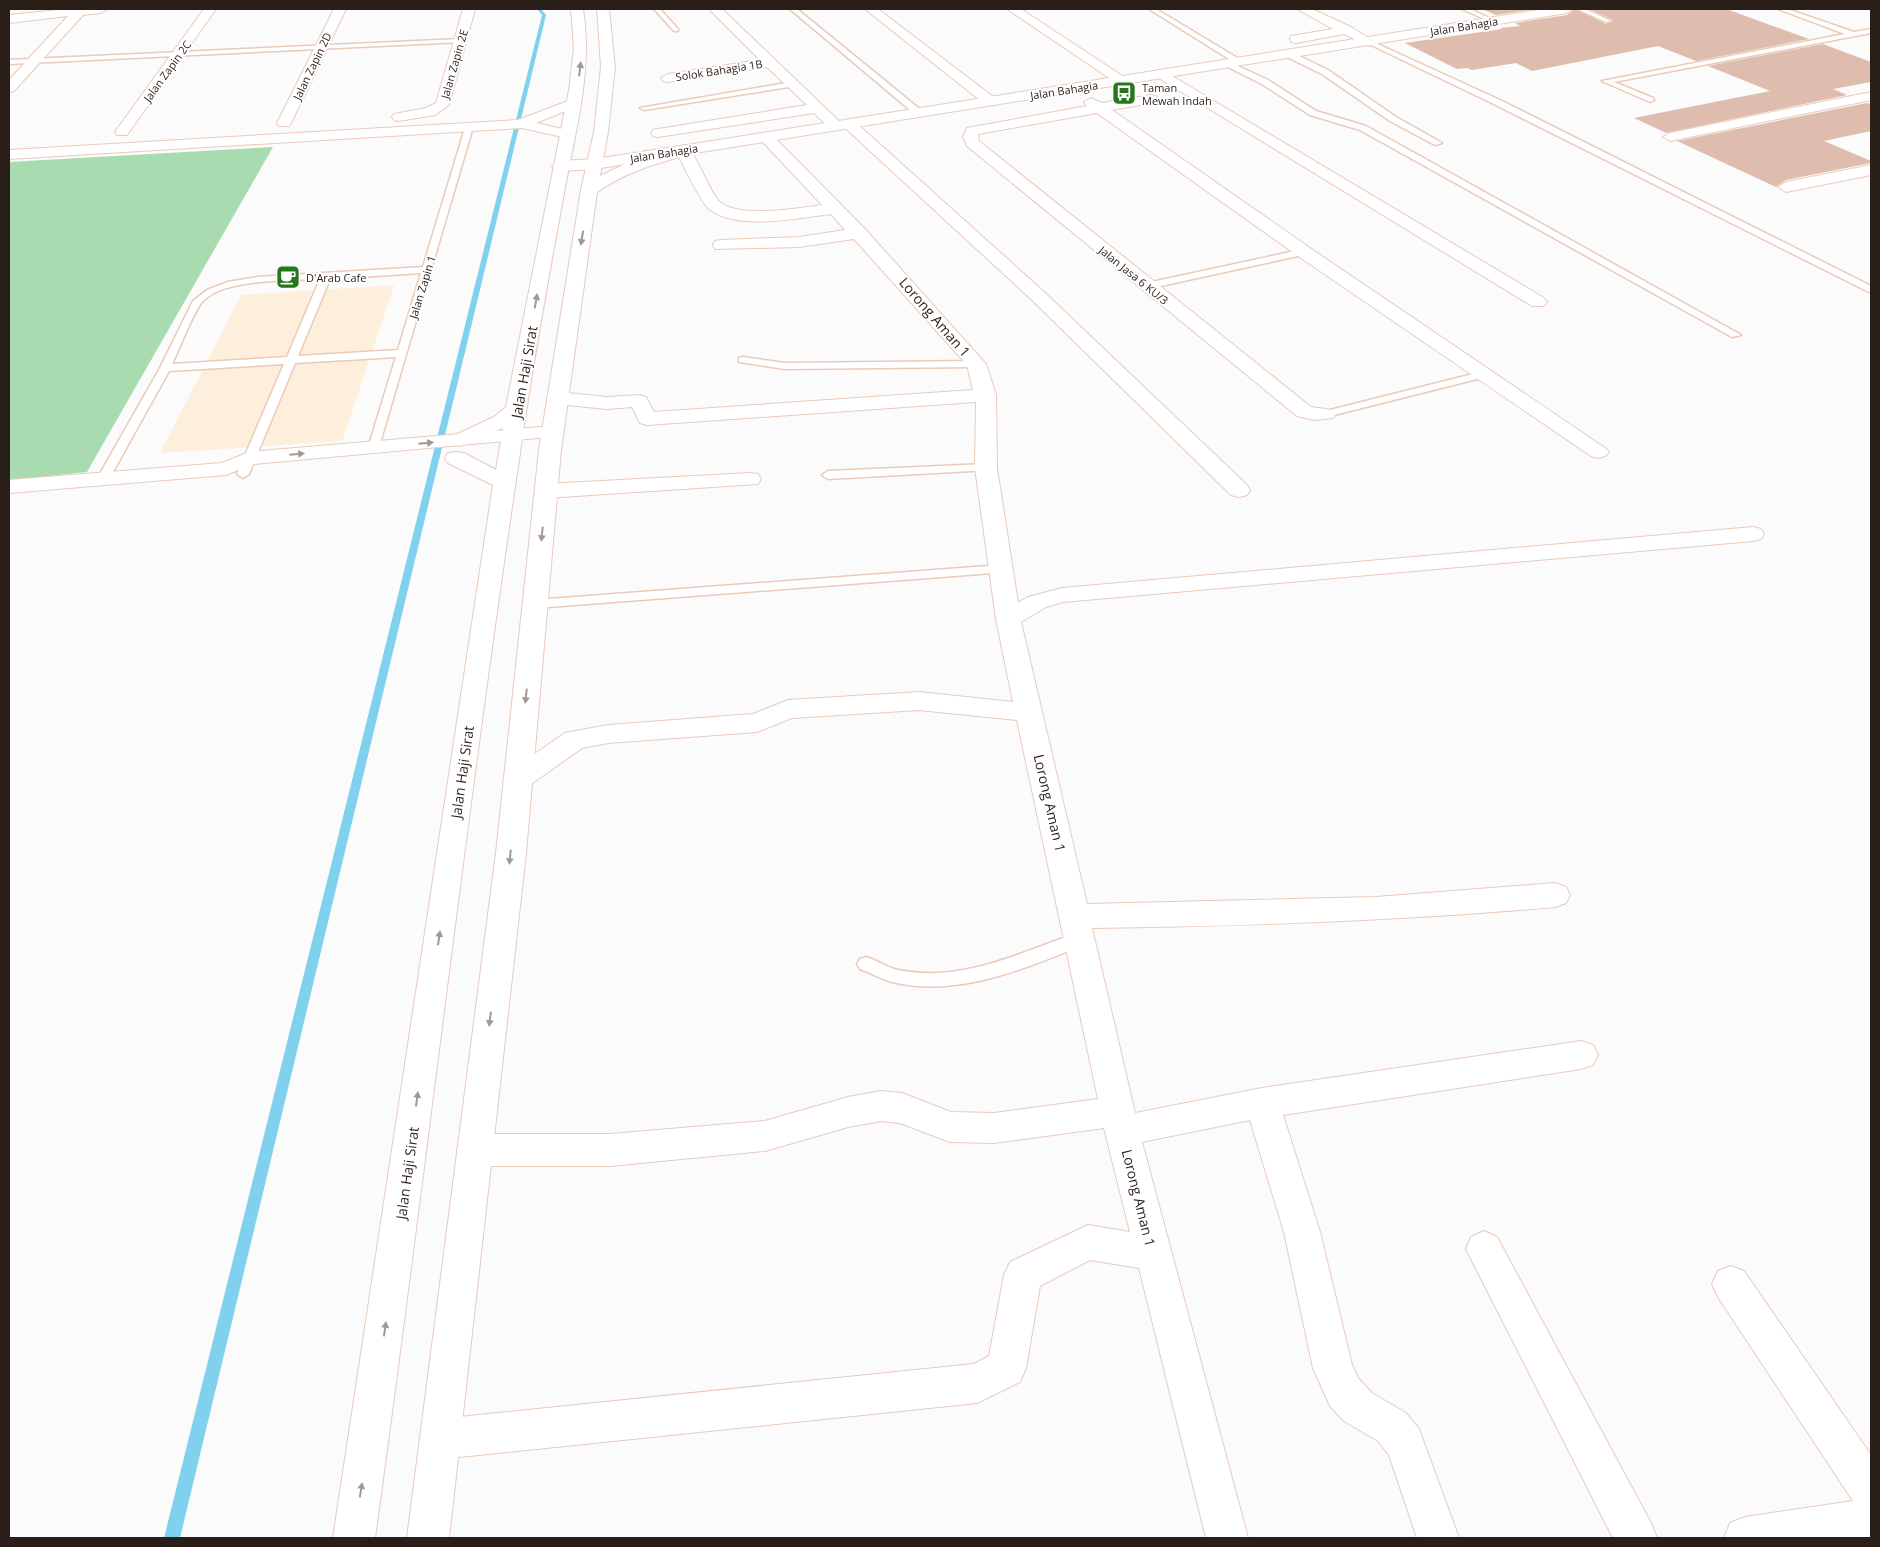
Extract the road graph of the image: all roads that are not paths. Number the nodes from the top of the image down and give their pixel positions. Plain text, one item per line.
1 (24, 9) edge
2 (101, 9) edge
3 (210, 9) edge
4 (340, 9) edge
5 (469, 9) edge
6 (577, 9) edge
7 (603, 9) edge
8 (657, 9) edge
9 (715, 9) edge
10 (793, 9) edge
11 (871, 9) edge
12 (1013, 9) edge
13 (1152, 9) edge
14 (1303, 9) edge
15 (1465, 9) edge
16 (1563, 9) edge
17 (1580, 9) edge
18 (1781, 9) edge
19 (9, 10) edge
20 (80, 11) junction
21 (9, 19) edge
22 (1493, 21) junction
23 (1608, 21) dead end
24 (676, 30) dead end
25 (1347, 30) junction
26 (1871, 31) edge
27 (1856, 35) junction
28 (1296, 39) dead end
29 (1871, 40) edge
30 (460, 41) junction
31 (1369, 42) junction
32 (321, 47) junction
33 (180, 54) junction
34 (1288, 54) junction
35 (33, 61) junction
36 (9, 62) edge
37 (770, 62) junction
38 (1235, 63) junction
39 (1162, 74) junction
40 (668, 78) dead end
41 (1123, 81) junction
42 (792, 84) junction
43 (9, 88) edge
44 (1072, 89) junction
45 (1871, 96) edge
46 (1151, 99) dead end
47 (1650, 100) dead end
48 (992, 102) junction
49 (573, 103) junction
50 (644, 108) dead end
51 (817, 108) junction
52 (1100, 108) junction
53 (919, 113) junction
54 (284, 123) junction
55 (265, 124) dead end
56 (522, 124) junction
57 (842, 125) junction
58 (469, 127) junction
59 (141, 131) dead end
60 (122, 132) junction
61 (601, 132) junction
62 (103, 133) dead end
63 (658, 133) dead end
64 (567, 134) junction
65 (1670, 137) dead end
66 (766, 138) junction
67 (1438, 143) dead end
68 (688, 150) junction
69 (9, 155) edge
70 (594, 164) junction
71 (560, 166) junction
72 (1871, 170) edge
73 (1786, 187) dead end
74 (589, 190) junction
75 (835, 209) junction
76 (859, 233) junction
77 (721, 245) dead end
78 (1304, 252) junction
79 (427, 270) junction
80 (327, 275) junction
81 (1147, 286) junction
82 (1871, 290) edge
83 (1538, 302) dead end
84 (1736, 335) dead end
85 (402, 353) junction
86 (290, 360) junction
87 (743, 360) dead end
88 (976, 364) junction
89 (165, 368) junction
90 (1485, 374) junction
91 (986, 395) junction
92 (558, 398) junction
93 (517, 409) junction
94 (1326, 414) joint
95 (551, 442) junction
96 (374, 448) junction
97 (454, 449) junction
98 (1598, 452) dead end
99 (399, 454) junction
100 (508, 457) junction
101 (239, 467) junction
102 (986, 468) junction
103 (828, 475) dead end
104 (103, 479) junction
105 (750, 479) dead end
106 (9, 487) edge
107 (1239, 490) dead end
108 (546, 491) junction
109 (1753, 534) dead end
110 (1001, 569) junction
111 (535, 604) junction
112 (1008, 618) junction
113 (1029, 712) junction
114 (517, 780) junction
115 (1555, 895) dead end
116 (1078, 928) junction
117 (866, 964) dead end
118 (1581, 1055) dead end
119 (1262, 1103) junction
120 (1120, 1121) junction
121 (474, 1150) junction
122 (1484, 1249) dead end
123 (1152, 1253) junction
124 (1731, 1284) dead end
125 (440, 1439) junction
126 (1871, 1491) edge
127 (1871, 1520) edge
128 (354, 1538) edge
129 (428, 1538) edge
130 (1227, 1538) edge
131 (1438, 1538) edge
132 (1636, 1538) edge
133 (1745, 1538) edge

1 - 19 street
2 - 20 street
3 - 33 street, Jalan Zapin 2C
4 - 32 street, Jalan Zapin 2D
5 - 30 street, Jalan Zapin 2E
49 -> 6 street, Jalan Haji Sirat
7 - 61 street
8 - 24 lane
9 - 37 street
10 - 53 lane
11 - 48 street
12 - 41 street
13 - 38 lane
14 - 25 street
15 - 22 lane
16 - 22 street, Jalan Bahagia
17 - 23 lane
18 - 27 lane
20 - 21 street
20 - 35 street
22 - 31 street, Jalan Bahagia
25 - 28 street
25 - 31 street
26 - 27 lane
27 - 29 lane
27 - 47 lane
30 - 32 lane
30 - 54 street, Jalan Zapin 2E
31 - 34 street, Jalan Bahagia
31 - 82 lane
32 - 33 lane
32 - 54 street, Jalan Zapin 2D
33 - 35 lane
33 - 60 street, Jalan Zapin 2C
34 - 38 street, Jalan Bahagia
34 - 67 lane
35 - 36 lane
35 - 43 street
37 - 40 street, Solok Bahagia 1B
37 - 42 street
38 - 39 street, Jalan Bahagia
38 - 84 lane
39 - 41 street, Jalan Bahagia
39 - 83 street
41 - 44 street, Jalan Bahagia
42 - 50 lane
42 - 51 street
44 - 48 street, Jalan Bahagia
44 - 52 street
45 - 65 street
46 - 52 street, Jalan Jasa 6 KU/3
48 - 53 street, Jalan Bahagia
49 - 56 street
49 - 64 street, Jalan Haji Sirat
51 - 57 street
51 - 63 street
52 - 78 street
52 - 81 street, Jalan Jasa 6 KU/3
53 - 57 street, Jalan Bahagia
54 - 55 street
56 - 58 street
56 - 64 street
57 - 66 street, Jalan Bahagia
57 - 107 street
58 - 69 street
58 - 79 lane, Jalan Zapin 1
59 - 60 street
60 - 62 street
61 - 68 street
61 - 70 street
64 - 71 street, Jalan Haji Sirat
66 - 68 street, Jalan Bahagia
66 - 75 street, Lorong Aman 1
68 - 70 street, Jalan Bahagia
68 - 74 street
68 - 75 street
70 - 71 street, Jalan Bahagia
70 - 74 street
93 -> 71 street, Jalan Haji Sirat
72 - 73 street
74 -> 92 street
75 - 76 street, Lorong Aman 1
76 - 77 street
76 - 88 street, Lorong Aman 1
78 - 81 lane
78 - 90 street
79 - 80 lane
79 - 85 lane, Jalan Zapin 1
80 - 86 lane
80 - 89 lane
81 - 94 street, Jalan Jasa 6 KU/3
85 - 86 lane
85 - 96 lane, Jalan Zapin 1
86 - 89 lane
86 - 101 lane
87 - 88 lane
88 - 91 street, Lorong Aman 1
89 - 104 lane
90 - 94 lane, Jalan Jasa 6 KU/3
90 - 98 street
91 - 92 street
91 - 102 street, Lorong Aman 1
92 - 95 street
93 - 97 street
93 - 100 street, Jalan Haji Sirat
95 - 100 street
95 - 108 street
96 - 99 street
101 -> 96 street
97 - 99 street
97 - 100 street
97 - 100 street
99 - 101 street
128 -> 100 street, Jalan Haji Sirat
101 - 104 street
102 - 103 lane
102 - 110 street, Lorong Aman 1
104 - 106 street
105 - 108 street
108 -> 111 street
109 - 112 street
110 - 111 lane
110 - 112 street, Lorong Aman 1
111 -> 114 street
112 - 113 street, Lorong Aman 1
113 - 114 street
113 - 116 street, Lorong Aman 1
114 -> 121 street
115 - 116 street
116 - 117 lane
116 - 120 street, Lorong Aman 1
118 - 119 street
119 - 120 street
119 - 131 street
120 - 121 street
120 - 123 street, Lorong Aman 1
121 - 125 street
122 - 132 street
123 - 125 street
123 - 130 street, Lorong Aman 1
124 - 126 street
125 - 129 street
127 - 133 street

